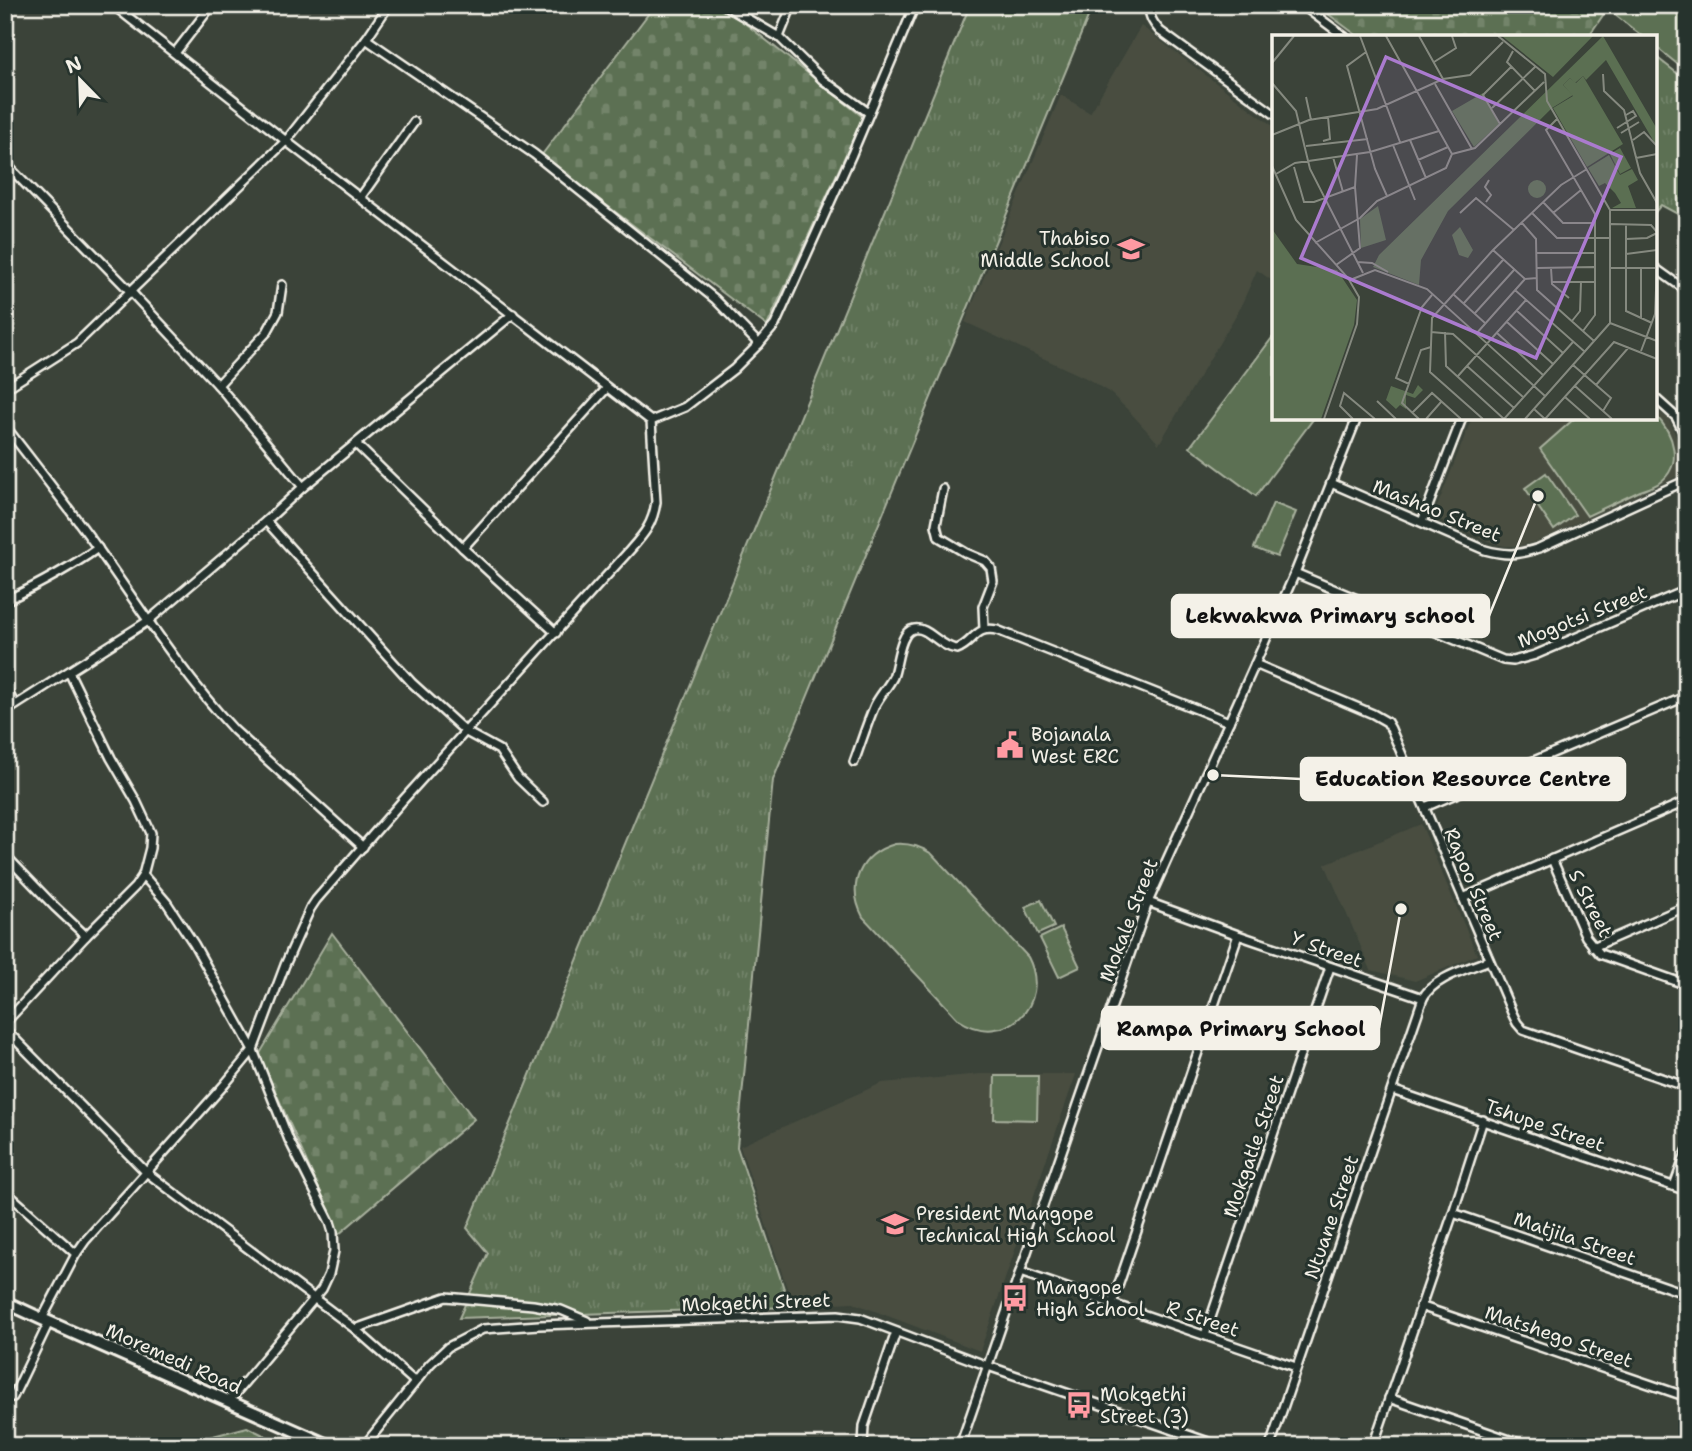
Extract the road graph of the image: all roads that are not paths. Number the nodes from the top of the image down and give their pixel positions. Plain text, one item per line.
1 (113, 5) edge
2 (212, 5) edge
3 (389, 5) edge
4 (724, 5) edge
5 (792, 5) edge
6 (915, 5) edge
7 (1150, 5) edge
8 (1302, 5) edge
9 (1342, 35) edge
10 (779, 37) junction
11 (366, 39) junction
12 (174, 53) junction
13 (869, 113) junction
14 (1272, 113) edge
15 (414, 122) dead end
16 (286, 141) junction
17 (5, 163) edge
18 (360, 198) junction
19 (1657, 269) edge
20 (282, 285) dead end
21 (130, 291) junction
22 (1687, 291) edge
23 (513, 314) junction
24 (760, 344) junction
25 (218, 385) junction
26 (5, 389) edge
27 (606, 389) junction
28 (1657, 400) edge
29 (1356, 420) edge
30 (1461, 420) edge
31 (651, 421) junction
32 (5, 426) edge
33 (1687, 439) edge
34 (357, 445) junction
35 (1687, 481) edge
36 (1331, 483) junction
37 (303, 487) junction
38 (943, 489) dead end
39 (267, 521) junction
40 (1422, 522) junction
41 (98, 548) junction
42 (463, 548) junction
43 (1295, 573) junction
44 (1687, 590) edge
45 (5, 601) edge
46 (148, 621) junction
47 (984, 629) junction
48 (556, 633) junction
49 (1255, 664) junction
50 (69, 672) junction
51 (5, 687) edge
52 (1687, 696) edge
53 (15, 705) junction
54 (5, 712) edge
55 (1228, 722) junction
56 (466, 732) junction
57 (854, 762) dead end
58 (1687, 800) edge
59 (543, 802) dead end
60 (1425, 807) junction
61 (362, 847) junction
62 (5, 855) edge
63 (1552, 859) junction
64 (143, 875) junction
65 (1463, 898) junction
66 (1148, 902) junction
67 (1687, 906) edge
68 (1238, 935) junction
69 (86, 936) junction
70 (1593, 947) junction
71 (1489, 960) junction
72 (1330, 967) junction
73 (1687, 985) edge
74 (1423, 998) junction
75 (5, 1023) edge
76 (5, 1029) edge
77 (253, 1050) junction
78 (1687, 1087) edge
79 (1392, 1090) junction
80 (1483, 1120) junction
81 (1687, 1151) edge
82 (146, 1172) junction
83 (1674, 1186) junction
84 (5, 1191) edge
85 (1687, 1191) edge
86 (1453, 1213) junction
87 (76, 1254) junction
88 (1020, 1272) junction
89 (1687, 1294) edge
90 (314, 1299) junction
91 (5, 1301) edge
92 (1112, 1304) junction
93 (1420, 1306) junction
94 (46, 1321) junction
95 (592, 1323) junction
96 (355, 1329) junction
97 (896, 1332) junction
98 (1205, 1335) junction
99 (988, 1366) junction
100 (1296, 1367) junction
101 (415, 1382) junction
102 (13, 1397) dead end
103 (1687, 1397) edge
104 (1389, 1398) junction
105 (229, 1401) junction
106 (330, 1446) edge
107 (364, 1446) edge
108 (863, 1446) edge
109 (960, 1446) edge
110 (1220, 1446) edge
111 (1270, 1446) edge
112 (1373, 1446) edge
113 (1527, 1446) edge

1 - 12 street
2 - 12 street
3 - 11 street
4 - 10 street
5 - 10 street
6 - 13 street
7 - 14 street
8 - 9 street
10 - 13 street
11 - 16 street
11 - 24 street
12 - 16 street
13 - 24 street
15 - 18 street
16 - 18 street
16 - 21 street
17 - 21 street
18 - 23 street
19 - 22 street
20 - 25 street
21 - 25 street
21 - 26 street
23 - 27 street
23 - 34 street
24 - 31 street
25 - 37 street
27 - 31 street
27 - 42 street
28 - 33 street
29 - 36 street, Mokale Street
30 - 40 street
31 - 48 street
32 - 41 street
34 - 37 street
34 - 42 street
35 - 40 street, Mashao Street
36 - 40 street, Mashao Street
36 - 43 street, Mokale Street
37 - 39 street
38 - 47 street
39 - 46 street
39 - 56 street
41 - 45 street
41 - 46 street
42 - 48 street
43 - 44 street, Mogotsi Street
43 - 49 street, Mokale Street
46 - 50 street
46 - 61 street
47 - 55 street
47 - 57 street
48 - 56 street
49 - 55 street, Mokale Street
49 - 60 street, Rapoo Street
50 - 53 street
50 - 64 street
51 - 53 street
52 - 60 street
53 - 54 street
55 - 66 street, Mokale Street
56 - 59 street
56 - 61 street
58 - 63 street
60 - 65 street, Rapoo Street
61 - 77 street
62 - 69 street
63 - 65 street
63 - 70 street, S Street
64 - 69 street
64 - 77 street
65 - 71 street, Rapoo Street
66 - 68 street, Y Street
66 - 88 street, Mokale Street
67 - 70 street
68 - 72 street, Y Street
68 - 92 street
69 - 75 street
70 - 73 street, S Street
71 - 74 street
71 - 78 street, Rapoo Street
72 - 74 street, Y Street
72 - 98 street, Mokgatle Street
74 - 79 street, Ntuane Street
76 - 82 street
77 - 82 street
77 - 90 street
79 - 80 street, Tshupe Street
79 - 100 street, Ntuane Street
80 - 83 street, Tshupe Street
80 - 86 street
81 - 83 street
82 - 87 street
82 - 90 street
83 - 85 street, Tshupe Street
84 - 87 street
86 - 89 street, Matjila Street
86 - 93 street
87 - 94 street
88 - 92 street, R Street
88 - 99 street, Mokale Street
90 - 96 street
90 - 105 street
91 - 94 street, Moremedi Road
92 - 98 street, R Street
93 - 103 street, Matshego Street
93 - 104 street
94 - 102 street
94 - 105 street, Moremedi Road
95 - 96 street
95 - 97 street, Mokgethi Street
95 - 101 street, Mokgethi Street
96 - 101 street
97 - 99 street, Mokgethi Street
97 - 108 street
98 - 100 street, R Street
99 - 109 street, Mokale Street
99 - 110 street, Mokgethi Street
100 - 111 street, Ntuane Street
101 - 107 street, Mokgethi Street
104 - 112 street
104 - 113 street
105 - 106 street, Moremedi Road

